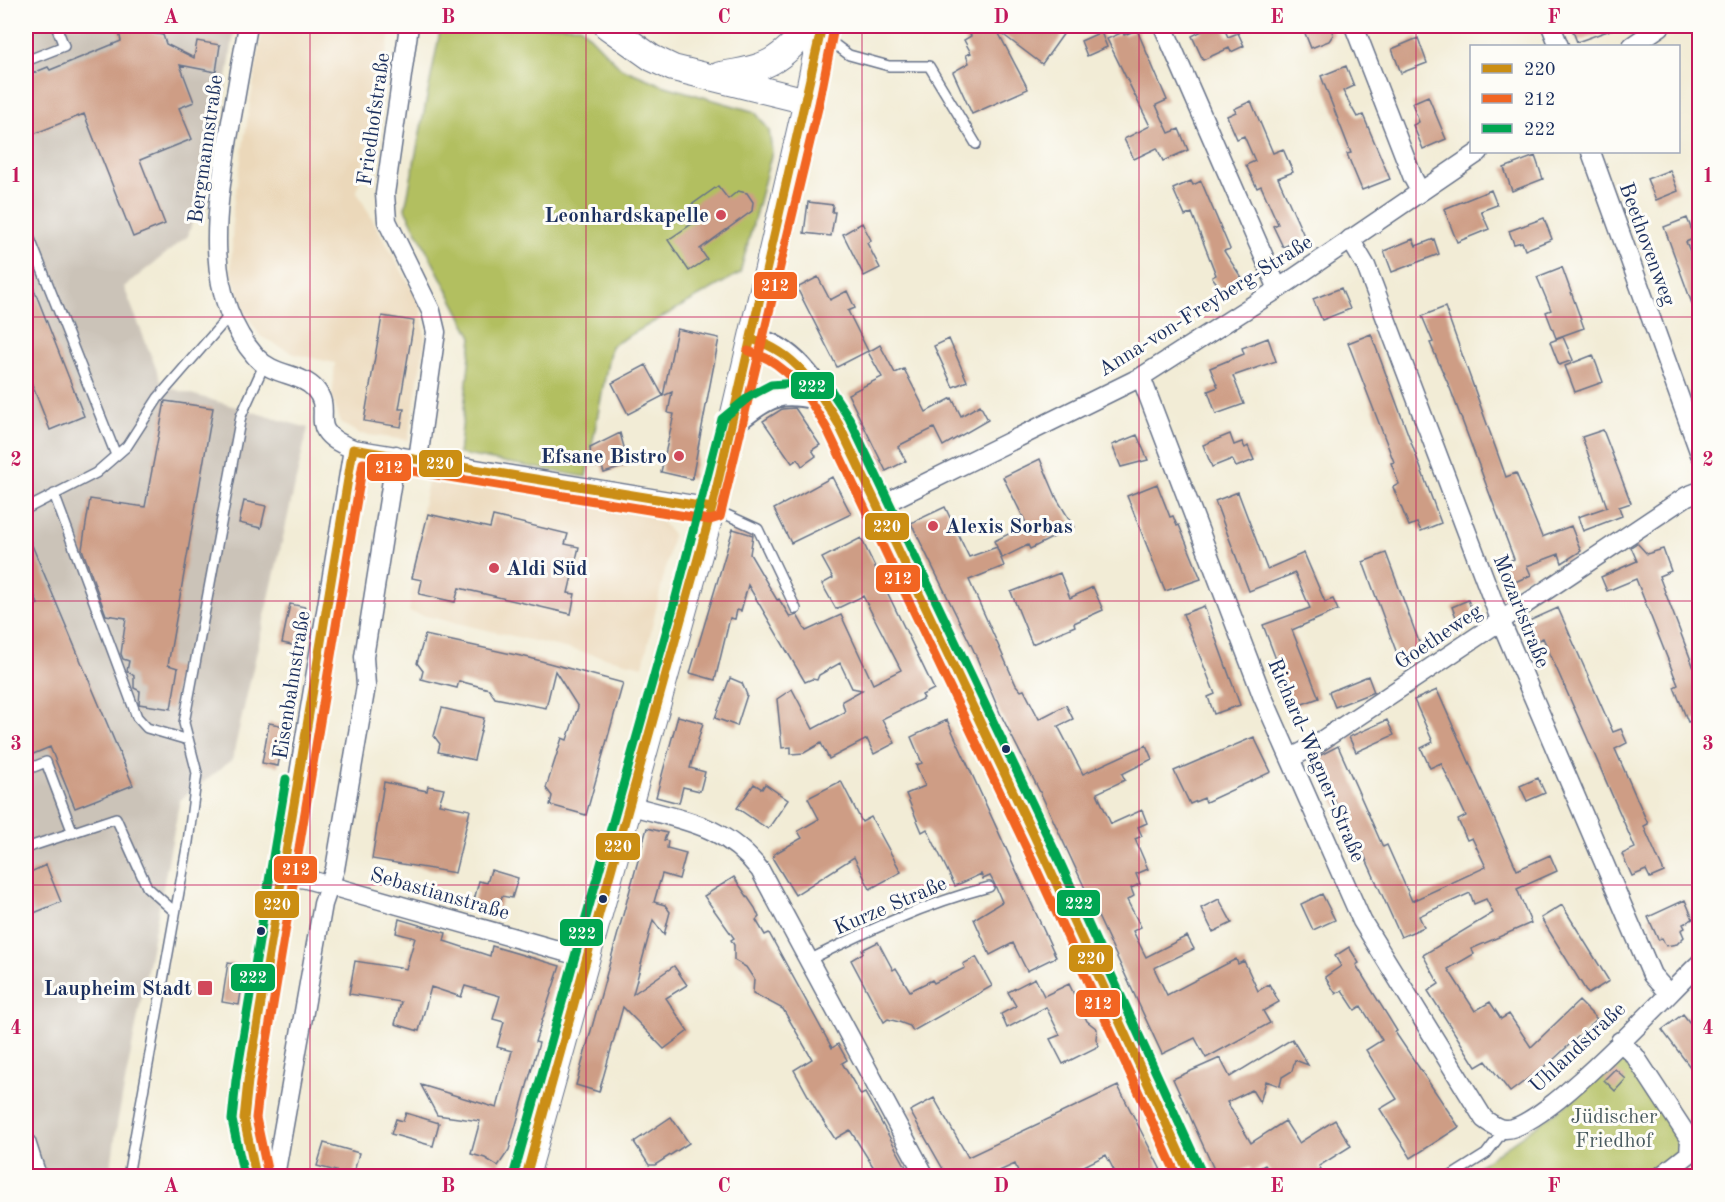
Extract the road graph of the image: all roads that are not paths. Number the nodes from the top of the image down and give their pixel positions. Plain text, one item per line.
1 (56, 26) edge
2 (248, 26) edge
3 (409, 26) edge
4 (607, 26) edge
5 (1163, 26) edge
6 (1354, 26) edge
7 (1551, 26) edge
8 (1661, 26) edge
9 (818, 28) edge
10 (1559, 45) edge
11 (1633, 45) edge
12 (26, 61) edge
13 (708, 77) junction
14 (807, 101) junction
15 (976, 144) dead end
16 (1477, 153) edge
17 (1591, 153) edge
18 (1420, 191) junction
19 (26, 229) edge
20 (1350, 239) junction
21 (1278, 289) junction
22 (230, 315) junction
23 (751, 339) junction
24 (264, 365) junction
25 (1141, 377) junction
26 (824, 399) junction
27 (733, 423) junction
28 (353, 448) junction
29 (1700, 454) edge
30 (117, 455) junction
31 (396, 455) junction
32 (418, 459) junction
33 (1700, 491) edge
34 (54, 494) junction
35 (879, 506) junction
36 (712, 508) junction
37 (26, 509) edge
38 (796, 609) dead end
39 (1501, 622) junction
40 (188, 740) junction
41 (1290, 758) junction
42 (26, 770) edge
43 (628, 805) junction
44 (73, 833) junction
45 (26, 848) edge
46 (281, 875) junction
47 (329, 885) junction
48 (989, 887) dead end
49 (175, 912) junction
50 (586, 958) junction
51 (807, 961) junction
52 (1700, 963) edge
53 (1668, 993) junction
54 (1620, 1041) junction
55 (1505, 1129) junction
56 (26, 1142) edge
57 (37, 1176) edge
58 (128, 1176) edge
59 (256, 1176) edge
60 (275, 1176) edge
61 (526, 1176) edge
62 (925, 1176) edge
63 (1190, 1176) edge
64 (1451, 1176) edge
65 (1661, 1176) edge

1 - 12 lane
2 - 22 street, Bergmannstraße
3 - 32 street, Friedhofstraße
4 - 13 main road
5 - 21 street
6 - 18 street
7 - 10 street
8 - 11 street
9 - 13 main road
9 - 14 main road
9 - 15 lane
13 - 14 main road
14 - 23 main road
16 - 18 street, Anna-von-Freyberg-Straße
17 - 29 street, Beethovenweg
18 - 20 street, Anna-von-Freyberg-Straße
19 - 30 lane
20 - 21 street, Anna-von-Freyberg-Straße
20 - 39 street, Mozartstraße
21 - 25 street, Anna-von-Freyberg-Straße
22 - 24 street, Bergmannstraße
22 - 30 lane
23 - 26 street
23 - 27 main road
24 - 28 street, Bergmannstraße
24 - 40 lane
25 - 35 street, Anna-von-Freyberg-Straße
25 - 41 street, Richard-Wagner-Straße
26 - 27 street
26 - 35 street
27 - 36 main road
28 - 31 street
28 - 46 street, Eisenbahnstraße
30 - 34 lane
31 - 32 street
31 - 47 street
32 - 36 street
33 - 39 street, Goetheweg
34 - 37 lane
34 - 40 lane
35 - 63 street
36 - 38 lane
36 - 43 main road
39 - 41 street, Goetheweg
39 - 53 street, Mozartstraße
40 - 49 lane
41 - 55 street, Richard-Wagner-Straße
42 - 44 lane
43 - 50 main road
43 - 51 street
44 - 45 lane
44 - 49 lane
46 - 47 street, Sebastianstraße
46 - 59 street, Eisenbahnstraße
47 - 50 street, Sebastianstraße
47 - 60 street
48 - 51 lane, Kurze Straße
49 - 58 lane
50 - 61 main road
51 - 62 street
52 - 53 street, Uhlandstraße
53 - 54 street, Uhlandstraße
54 - 55 street, Uhlandstraße
54 - 65 street
55 - 64 lane, Uhlandstraße
56 - 57 street

